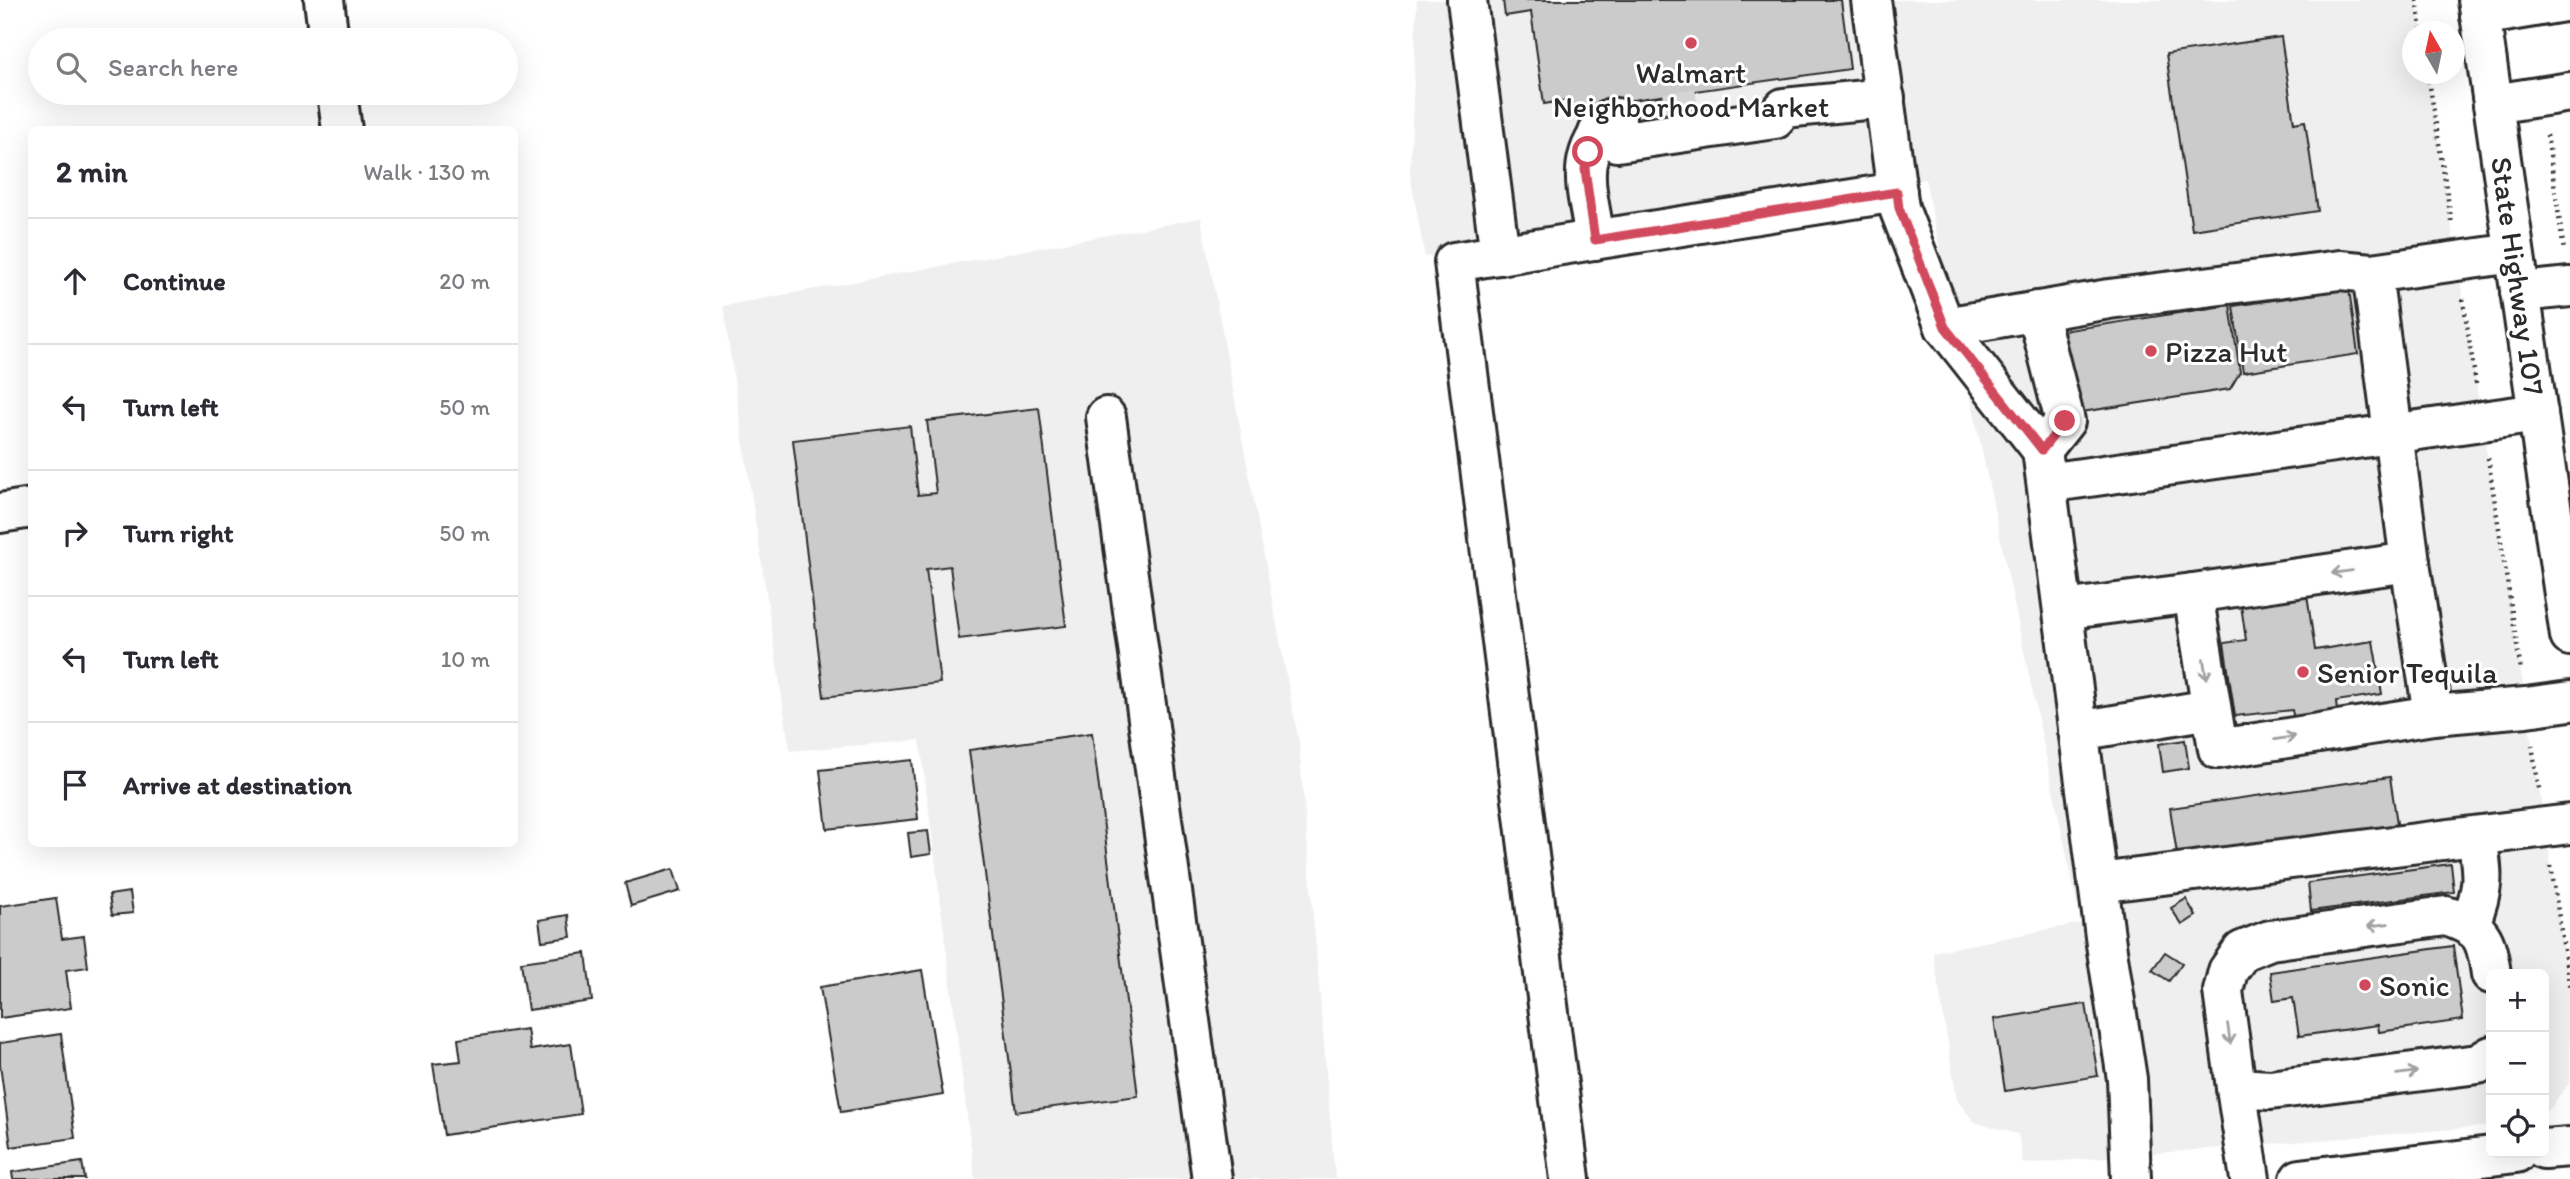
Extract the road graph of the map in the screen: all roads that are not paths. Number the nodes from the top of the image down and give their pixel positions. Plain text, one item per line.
1 (324, 0) edge
2 (1467, 0) edge
3 (1871, 0) edge
4 (2570, 1) edge
5 (2479, 8) edge
6 (328, 28) edge
7 (2556, 94) edge
8 (1885, 98) junction
9 (2493, 104) junction
10 (339, 105) edge
11 (1784, 108) junction
12 (341, 126) edge
13 (1598, 133) junction
14 (1897, 192) junction
15 (1595, 240) junction
16 (2514, 253) junction
17 (1500, 255) junction
18 (2372, 273) junction
19 (2570, 287) edge
20 (2520, 292) junction
21 (2037, 311) junction
22 (1945, 327) junction
23 (2538, 413) junction
24 (1106, 417) dead end
25 (2393, 433) junction
26 (2044, 466) junction
27 (28, 510) edge
28 (0, 513) edge
29 (2564, 550) edge
30 (2410, 562) junction
31 (2193, 593) junction
32 (2063, 610) junction
33 (2570, 636) edge
34 (2570, 701) edge
35 (2211, 709) junction
36 (2433, 715) junction
37 (2078, 731) junction
38 (2557, 826) edge
39 (2477, 836) junction
40 (2098, 883) junction
41 (2470, 924) junction
42 (2490, 969) edge
43 (2486, 1059) edge
44 (2236, 1088) junction
45 (2570, 1147) edge
46 (2549, 1149) edge
47 (2486, 1157) edge
48 (1212, 1179) edge
49 (1570, 1179) edge
50 (2131, 1179) edge
51 (2250, 1179) edge
52 (2313, 1179) edge

1 - 6 street
2 - 17 street
3 - 8 street
4 - 5 street
5 - 9 street, State Highway 107
7 - 9 street
8 - 11 street
8 - 14 street
9 - 16 street, State Highway 107
10 - 12 street
11 - 13 street
11 - 13 street
13 - 15 street
14 - 15 street
14 - 22 street
15 - 17 street
16 - 18 street
16 - 20 street, State Highway 107
17 - 49 street
18 - 21 street
18 - 25 street
19 - 20 street
20 - 23 street, State Highway 107
21 - 22 street
21 - 26 street
22 - 26 street
23 - 25 street
23 - 29 street, State Highway 107
24 - 48 street
25 - 26 street
25 - 30 street
26 - 32 street
27 - 28 street
29 - 33 street, State Highway 107
30 -> 31 street
30 - 36 street
31 - 32 street
31 -> 35 street
32 - 37 street
34 - 36 street
35 -> 36 street
35 - 37 street
37 - 40 street
38 - 39 street
39 - 40 street
39 - 41 street
40 - 50 street
41 - 42 street
41 -> 44 street
44 -> 43 street
44 - 51 street
45 - 46 street
47 - 52 street

